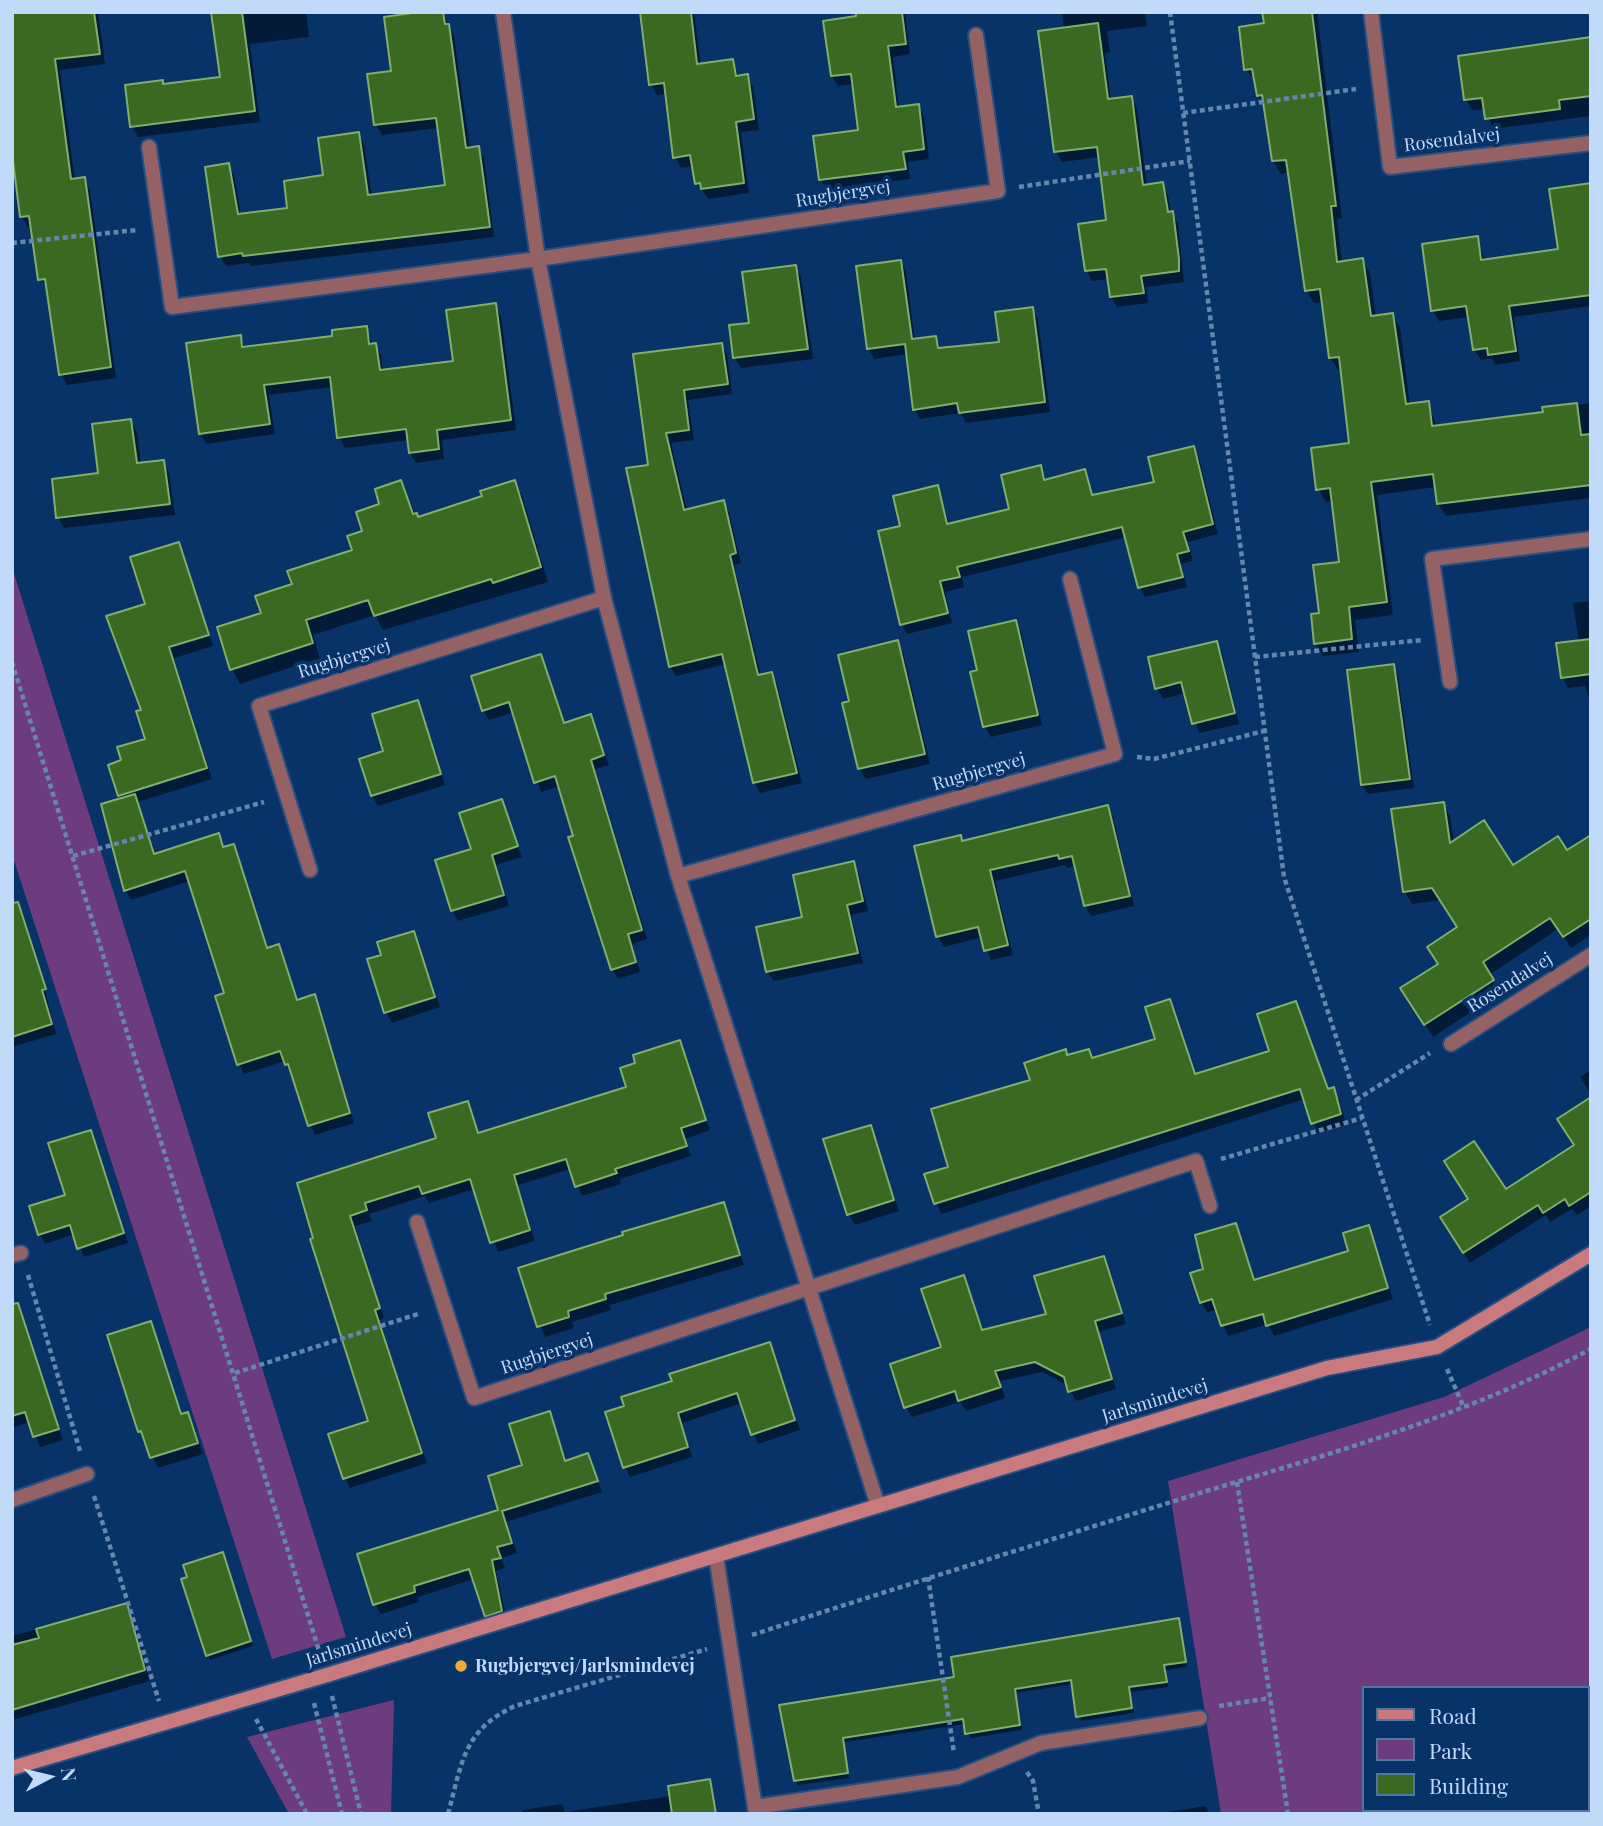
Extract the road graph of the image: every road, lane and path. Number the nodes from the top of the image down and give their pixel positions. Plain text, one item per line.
1 (503, 12) edge
2 (1170, 12) edge
3 (1371, 12) edge
4 (976, 35) dead end
5 (1380, 85) junction
6 (1183, 113) junction
7 (1591, 143) edge
8 (149, 147) dead end
9 (1190, 161) junction
10 (998, 191) junction
11 (161, 228) junction
12 (12, 243) edge
13 (538, 259) junction
14 (1591, 539) edge
15 (1070, 579) dead end
16 (604, 598) junction
17 (1444, 638) junction
18 (1255, 657) junction
19 (12, 662) edge
20 (1450, 682) dead end
21 (1265, 732) junction
22 (1115, 754) junction
23 (286, 796) junction
24 (73, 856) junction
25 (310, 870) dead end
26 (678, 876) junction
27 (1591, 955) edge
28 (1451, 1044) joint
29 (1356, 1100) junction
30 (1362, 1118) junction
31 (1196, 1161) junction
32 (1210, 1206) dead end
33 (416, 1222) dead end
34 (1591, 1254) edge
35 (809, 1288) junction
36 (444, 1306) junction
37 (1437, 1347) junction
38 (1591, 1349) edge
39 (235, 1373) junction
40 (1464, 1408) junction
41 (88, 1474) dead end
42 (1237, 1482) junction
43 (12, 1500) edge
44 (878, 1506) junction
45 (716, 1556) junction
46 (928, 1577) junction
47 (729, 1642) junction
48 (327, 1675) junction
49 (308, 1680) junction
50 (245, 1698) junction
51 (1270, 1698) junction
52 (1200, 1718) joint
53 (1015, 1754) junction
54 (12, 1768) edge
55 (958, 1777) junction
56 (756, 1811) edge
57 (307, 1814) edge
58 (342, 1814) edge
59 (361, 1814) edge
60 (448, 1814) edge
61 (1039, 1814) edge
62 (1288, 1814) edge

1 - 13 street
2 - 6 path
3 - 5 street, Rosendalvej
4 - 10 street
5 - 6 path
5 - 7 street, Rosendalvej
6 - 9 path
8 - 11 street, Rugbjergvej
9 - 10 path
9 - 18 path
10 - 13 street, Rugbjergvej
11 - 12 path
11 - 13 street, Rugbjergvej
13 - 16 street
14 - 17 street
15 - 22 street
16 - 23 street, Rugbjergvej
16 - 26 street
17 - 18 path
17 - 20 street
18 - 21 path
19 - 24 path
21 - 22 path
21 - 29 path
22 - 26 street, Rugbjergvej
23 - 24 path
23 - 25 street, Rugbjergvej
24 - 39 path
26 - 35 street
27 - 28 street, Rosendalvej
28 - 29 path
29 - 30 path
30 - 31 path
30 - 37 path
31 - 32 street
31 - 35 street, Rugbjergvej
33 - 36 street, Rugbjergvej
34 - 37 street, Jarlsmindevej
35 - 36 street, Rugbjergvej
35 - 44 street
36 - 39 path
37 - 40 path
37 - 44 street, Jarlsmindevej
38 - 40 path
39 - 48 path
40 - 42 path
41 - 43 street
42 - 46 path
42 - 51 path
44 - 45 street, Jarlsmindevej
45 - 47 street
45 - 48 street, Jarlsmindevej
46 - 47 path
46 - 55 path
47 - 56 street
47 - 60 path
48 - 49 street, Jarlsmindevej
48 - 59 path
49 - 50 street, Jarlsmindevej
49 - 58 path
50 - 54 street, Jarlsmindevej
50 - 57 path
51 - 52 path
51 - 62 path
52 - 53 street
53 - 55 street
53 - 61 path
55 - 56 street

